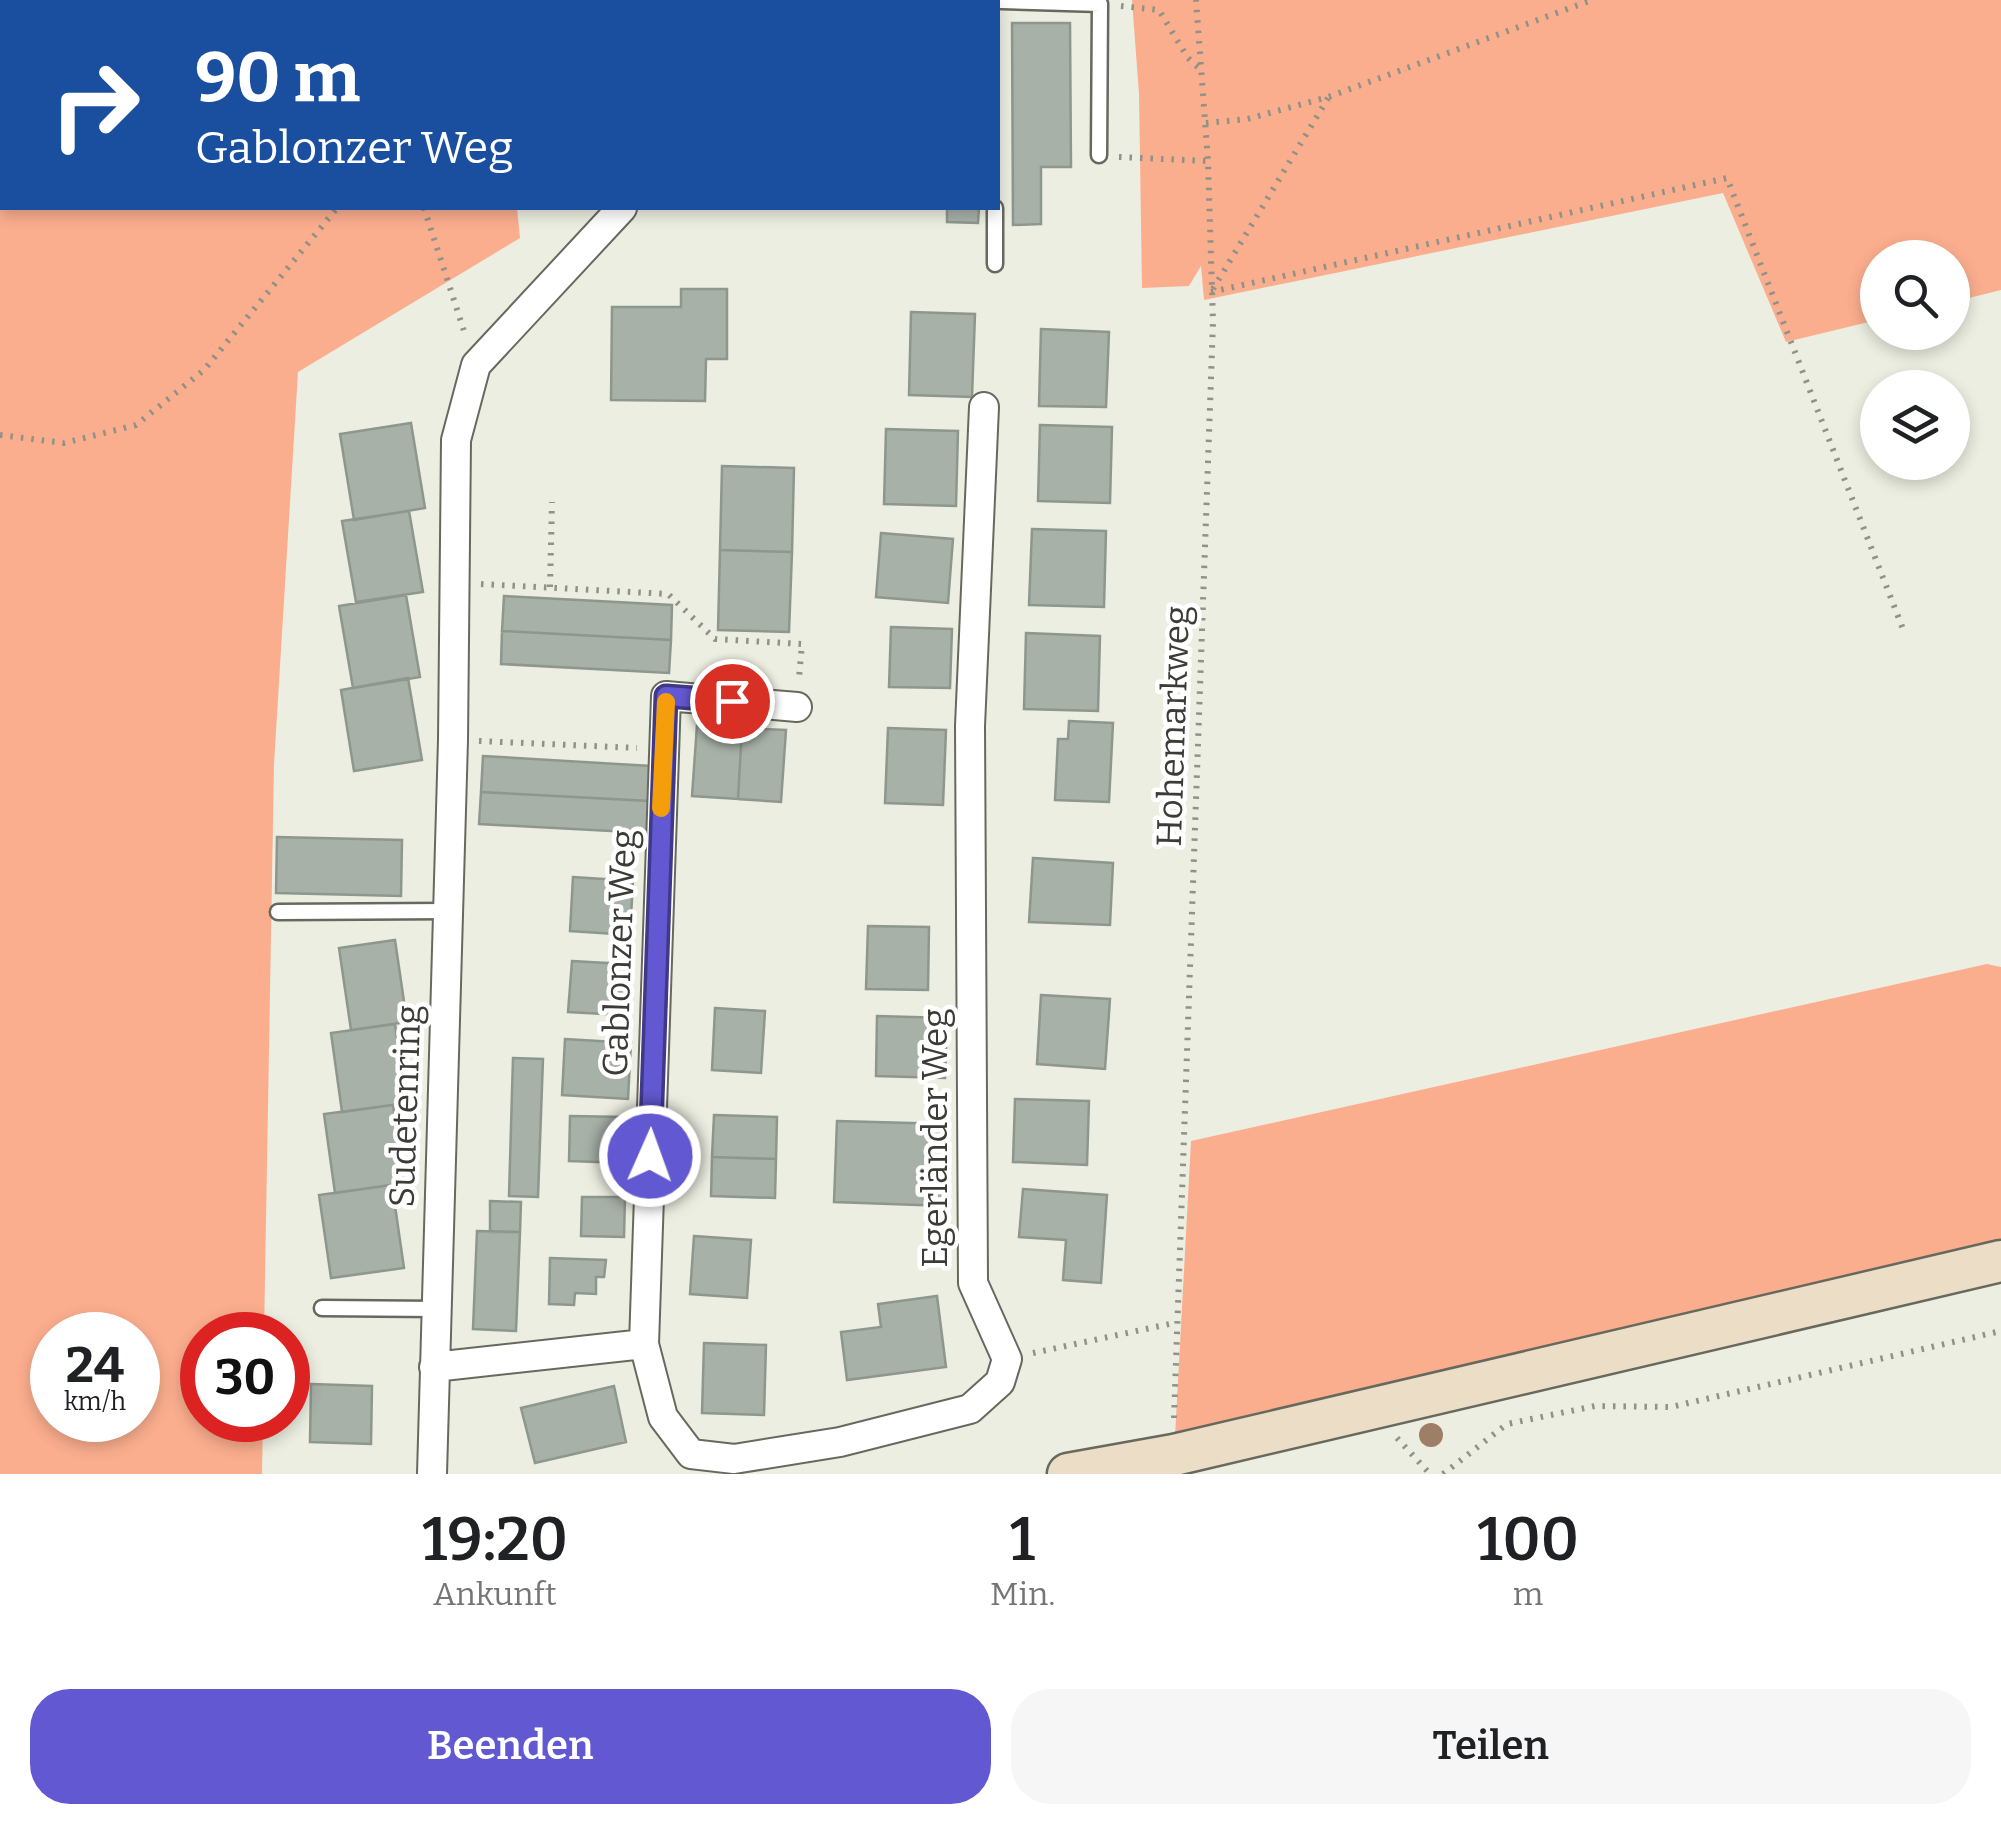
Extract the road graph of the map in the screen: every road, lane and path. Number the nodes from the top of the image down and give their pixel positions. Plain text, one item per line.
1 (1196, 0) edge
2 (1592, 0) edge
3 (1000, 2) edge
4 (1100, 2) edge
5 (1201, 70) junction
6 (1328, 97) junction
7 (1206, 123) junction
8 (1099, 156) joint
9 (1208, 162) junction
10 (336, 210) edge
11 (425, 210) edge
12 (620, 210) edge
13 (996, 210) edge
14 (995, 264) dead end
15 (1211, 292) junction
16 (476, 365) junction
17 (984, 407) dead end
18 (0, 435) edge
19 (552, 502) dead end
20 (455, 582) junction
21 (550, 588) junction
22 (1903, 629) dead end
23 (797, 706) joint
24 (453, 740) junction
25 (663, 749) junction
26 (448, 910) junction
27 (278, 912) dead end
28 (2001, 1261) edge
29 (322, 1308) dead end
30 (436, 1308) junction
31 (1174, 1323) junction
32 (2001, 1331) edge
33 (644, 1344) junction
34 (1007, 1359) junction
35 (434, 1367) junction
36 (1174, 1455) junction
37 (432, 1474) edge
38 (1068, 1474) edge
39 (1443, 1474) edge

1 - 5 path, Hohemarkweg
2 - 6 path
3 - 4 lane
4 - 5 path
4 - 8 lane
5 - 7 path, Hohemarkweg
6 - 7 path
6 - 15 path
7 - 9 path, Hohemarkweg
8 - 9 path
9 - 15 path, Hohemarkweg
10 - 18 path
11 - 16 path
12 - 16 street, Sudetenring
13 - 14 lane
15 - 22 path
15 - 31 path, Hohemarkweg
16 - 20 street, Sudetenring
17 - 34 street, Egerländer Weg
19 - 21 path
20 - 21 path
20 - 24 street, Sudetenring
21 - 23 path
23 - 25 street, Gablonzer Weg
24 - 25 path
24 - 26 street, Sudetenring
25 - 33 street, Gablonzer Weg
26 - 27 lane
26 - 30 street, Sudetenring
28 - 36 main road
29 - 30 lane
30 - 35 street, Sudetenring
31 - 34 path
31 - 36 path, Hohemarkweg
32 - 39 path
33 - 34 street
33 - 35 street
35 - 37 street, Sudetenring
36 - 38 main road

